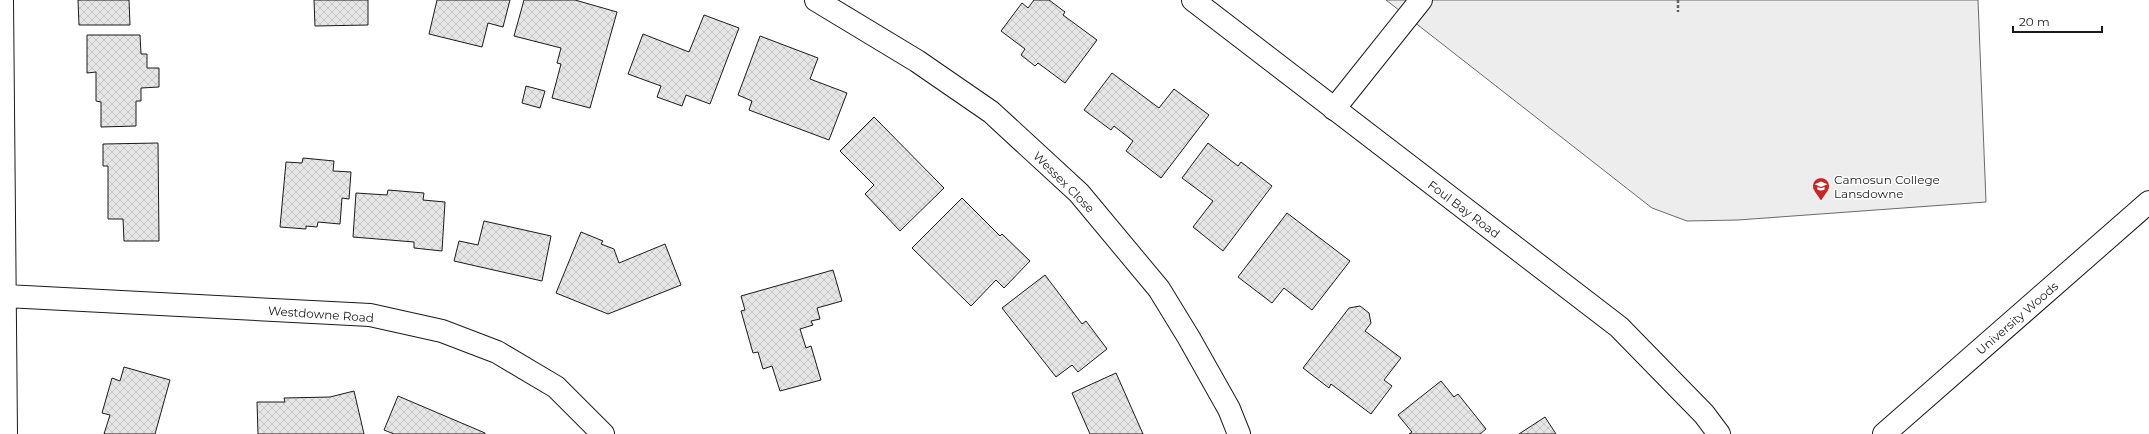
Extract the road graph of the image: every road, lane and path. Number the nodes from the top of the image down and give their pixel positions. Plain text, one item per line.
1 (2, 0) edge
2 (816, 0) edge
3 (1193, 0) edge
4 (1421, 0) edge
5 (1678, 0) edge
6 (1678, 12) dead end
7 (1334, 109) junction
8 (2149, 202) edge
9 (6, 296) junction
10 (3, 326) edge
11 (6, 434) edge
12 (603, 434) edge
13 (1240, 434) edge
14 (1719, 434) edge
15 (1884, 434) edge

1 - 9 street
2 - 13 street, Wessex Close
3 - 7 street, Foul Bay Road
4 - 7 street
5 - 6 path
7 - 14 street, Foul Bay Road
8 - 15 street, University Woods
9 - 10 street
9 - 12 street, Westdowne Road
10 - 11 street

